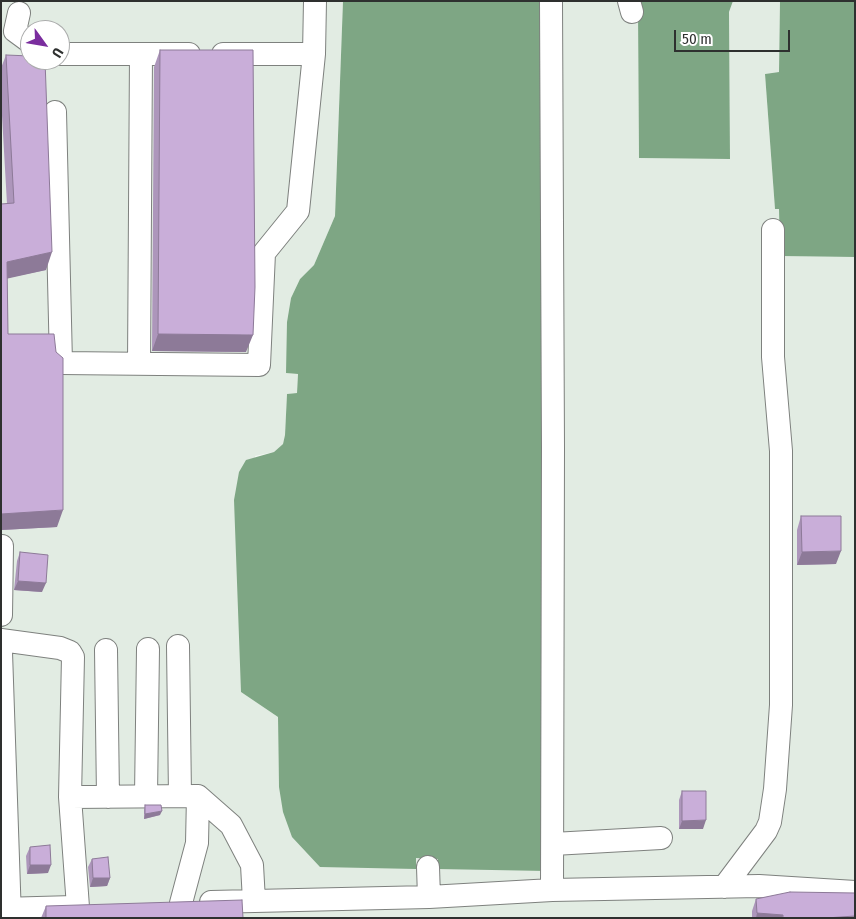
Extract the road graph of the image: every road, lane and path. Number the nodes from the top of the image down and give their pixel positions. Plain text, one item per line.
1 (315, 1) edge
2 (551, 1) edge
3 (13, 11) edge
4 (20, 35) edge
5 (70, 54) edge
6 (141, 54) junction
7 (314, 54) junction
8 (55, 112) dead end
9 (773, 230) dead end
10 (139, 364) junction
11 (2, 546) edge
12 (1, 615) edge
13 (1, 640) edge
14 (178, 646) dead end
15 (106, 650) dead end
16 (148, 650) dead end
17 (1, 652) edge
18 (146, 796) junction
19 (189, 796) junction
20 (70, 797) junction
21 (108, 797) junction
22 (662, 838) dead end
23 (553, 844) junction
24 (428, 867) dead end
25 (724, 888) junction
26 (552, 890) junction
27 (855, 892) edge
28 (430, 897) junction
29 (259, 906) edge
30 (7, 912) edge

1 - 7 lane
2 - 23 lane
3 - 4 lane
5 - 6 lane
6 - 7 lane
6 - 10 lane
7 - 10 lane
8 - 10 lane
9 - 25 lane
11 - 12 lane
13 - 20 lane
14 - 19 lane
15 - 21 lane
16 - 18 lane
17 - 30 lane
18 - 19 lane
18 - 21 lane
19 - 29 lane
19 - 29 lane
20 - 21 lane
20 - 30 lane
22 - 23 lane
23 - 26 lane
24 - 28 lane
25 - 26 lane
25 - 27 lane
26 - 28 lane
28 - 29 lane

